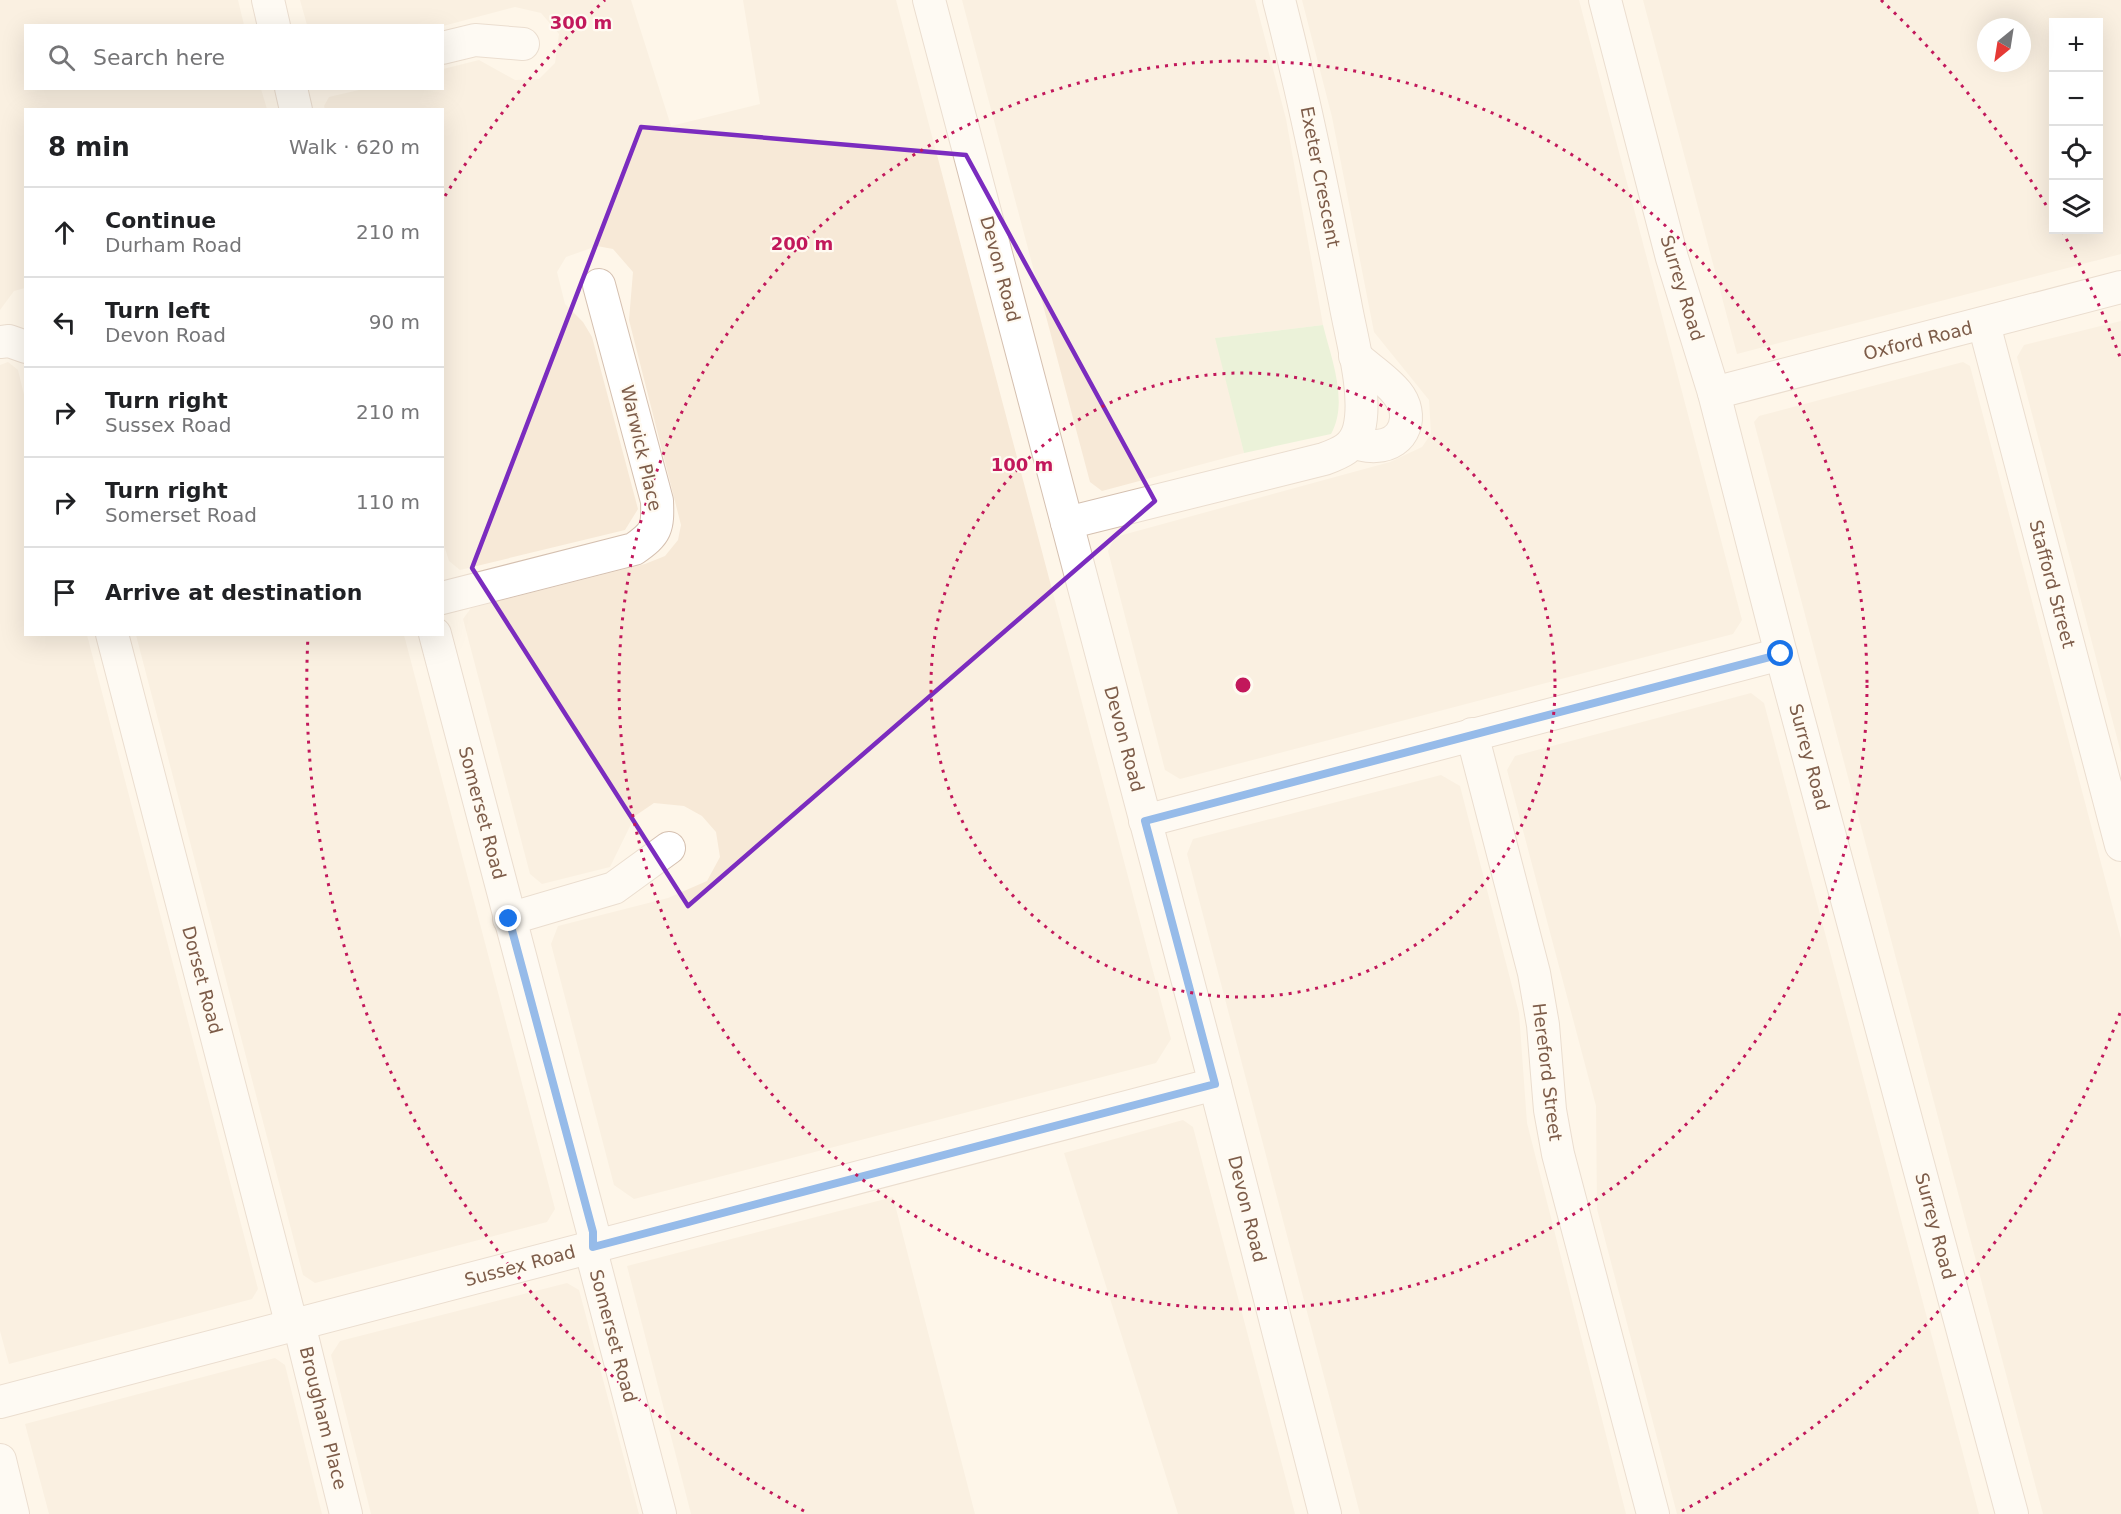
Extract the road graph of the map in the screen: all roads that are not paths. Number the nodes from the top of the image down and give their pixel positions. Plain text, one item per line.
1 (268, 0) edge
2 (929, 0) edge
3 (1279, 0) edge
4 (1605, 0) edge
5 (274, 24) edge
6 (523, 44) dead end
7 (444, 48) edge
8 (291, 90) edge
9 (296, 108) edge
10 (599, 285) dead end
11 (2121, 287) edge
12 (1984, 324) junction
13 (0, 342) edge
14 (24, 346) edge
15 (1355, 356) junction
16 (1714, 393) junction
17 (1353, 443) junction
18 (1067, 523) junction
19 (444, 597) edge
20 (113, 636) edge
21 (436, 636) edge
22 (1781, 654) junction
23 (1472, 734) junction
24 (1145, 821) junction
25 (2121, 845) edge
26 (669, 848) dead end
27 (509, 919) junction
28 (1215, 1084) junction
29 (593, 1247) junction
30 (295, 1324) junction
31 (0, 1402) edge
32 (0, 1460) edge
33 (13, 1514) edge
34 (346, 1514) edge
35 (660, 1514) edge
36 (1325, 1514) edge
37 (1653, 1514) edge
38 (2012, 1514) edge

1 - 5 street
2 - 18 street, Devon Road
3 - 15 street, Exeter Crescent
4 - 16 street, Surrey Road
6 - 7 street
8 - 9 street
10 - 19 street, Warwick Place
11 - 12 street, Oxford Road
12 - 16 street, Oxford Road
12 - 25 street, Stafford Street
13 - 14 street
15 - 17 street, Exeter Crescent
15 - 17 street
16 - 22 street, Surrey Road
17 - 18 street
18 - 24 street, Devon Road
20 - 30 street, Dorset Road
21 - 27 street, Somerset Road
22 - 23 street
22 - 38 street, Surrey Road
23 - 24 street
23 - 37 street, Hereford Street
24 - 28 street, Devon Road
26 - 27 street
27 - 29 street, Somerset Road
28 - 29 street, Sussex Road
28 - 36 street, Devon Road
29 - 30 street, Sussex Road
29 - 35 street, Somerset Road
30 - 31 street, Sussex Road
30 - 34 street, Brougham Place
32 - 33 street

